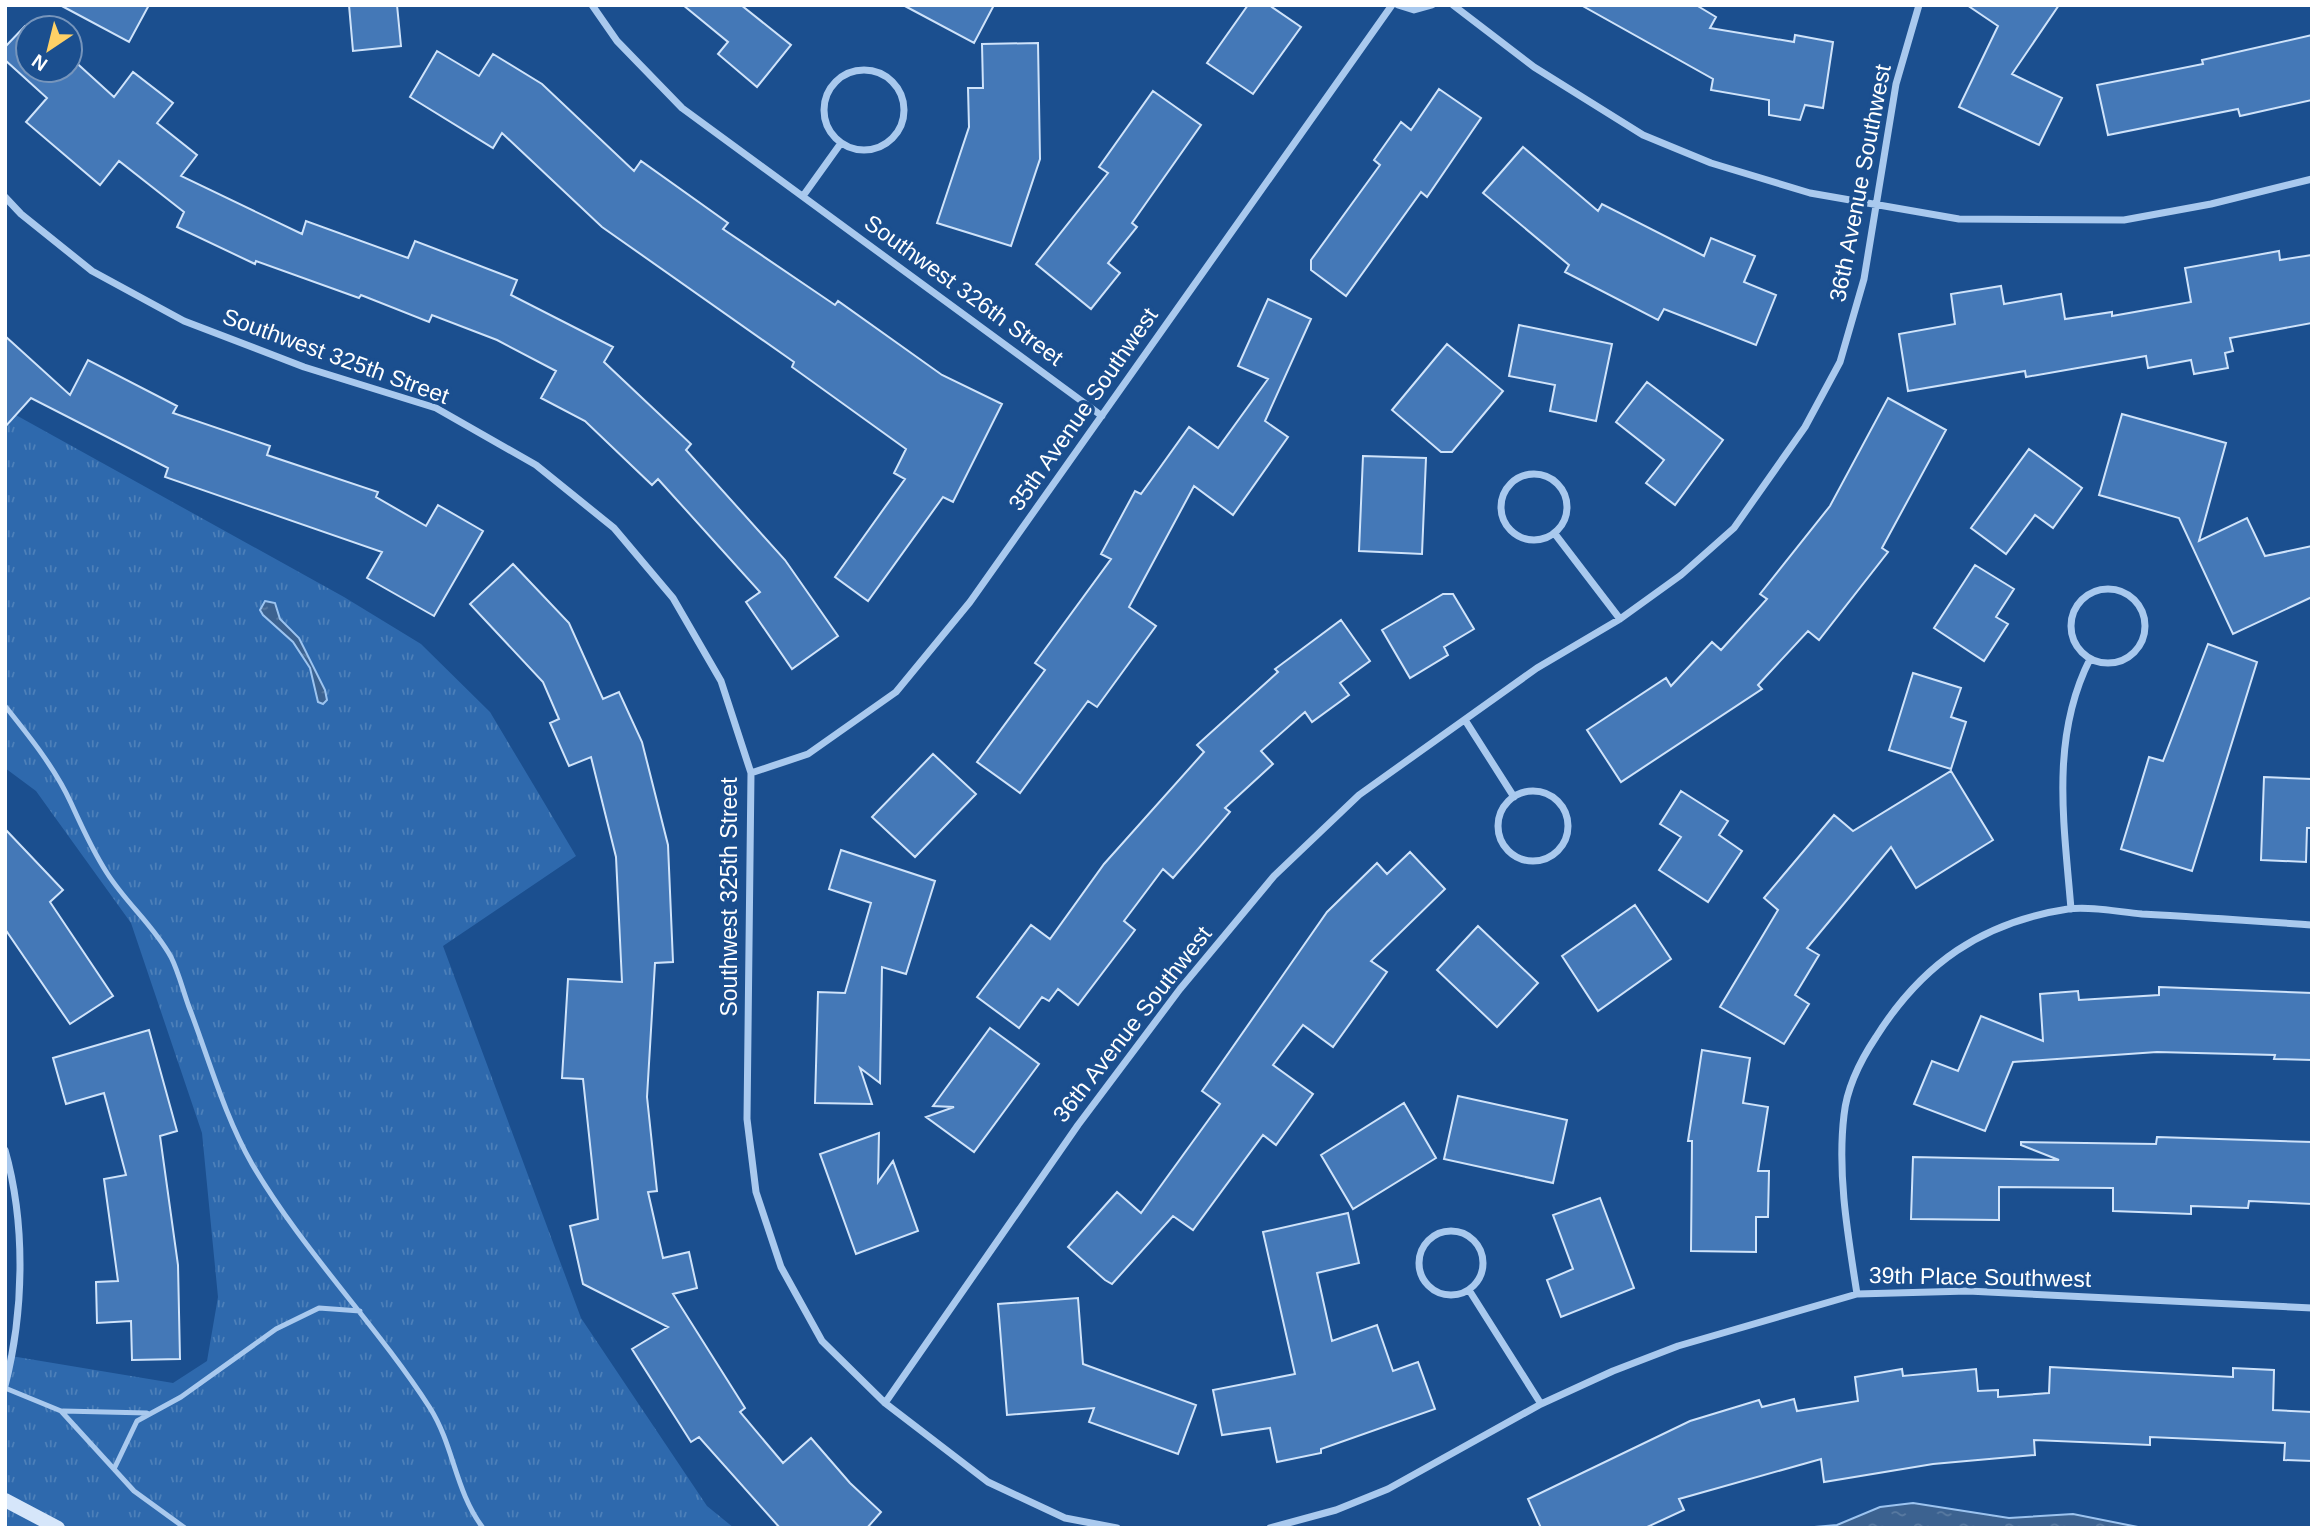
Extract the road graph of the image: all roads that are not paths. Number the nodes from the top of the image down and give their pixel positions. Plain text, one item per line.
1 (592, 5) edge
2 (1392, 5) edge
3 (1398, 5) edge
4 (1432, 5) edge
5 (1452, 5) edge
6 (1919, 5) edge
7 (841, 143) junction
8 (2312, 179) edge
9 (803, 196) junction
10 (5, 197) edge
11 (1878, 205) junction
12 (1102, 416) junction
13 (1555, 534) junction
14 (1620, 619) junction
15 (2090, 659) junction
16 (5, 706) edge
17 (1465, 720) junction
18 (751, 773) junction
19 (1514, 797) junction
20 (2071, 909) junction
21 (2312, 925) edge
22 (5, 1150) edge
23 (1468, 1290) junction
24 (1857, 1294) junction
25 (2312, 1308) edge
26 (360, 1311) junction
27 (5, 1387) edge
28 (885, 1403) junction
29 (1541, 1404) junction
30 (61, 1411) junction
31 (147, 1413) junction
32 (114, 1469) junction
33 (5, 1500) edge
34 (58, 1528) edge
35 (185, 1528) edge
36 (483, 1528) edge
37 (1116, 1528) edge
38 (1270, 1528) edge

1 - 9 street, Southwest 326th Street
2 - 12 street, 35th Avenue Southwest
3 - 4 street
5 - 11 street
6 - 11 street, 36th Avenue Southwest
7 - 7 street
7 - 9 street
8 - 11 street
9 - 12 street, Southwest 326th Street
10 - 18 street, Southwest 325th Street
11 - 14 street, 36th Avenue Southwest
12 - 18 street, 35th Avenue Southwest
13 - 13 street
13 - 14 street
14 - 17 street, 36th Avenue Southwest
15 - 15 street
15 - 20 street
16 - 26 lane
17 - 19 street
17 - 28 street, 36th Avenue Southwest
18 - 28 street, Southwest 325th Street
19 - 19 street
20 - 21 street
20 - 24 street
22 - 27 street
23 - 23 street
23 - 29 street
24 - 25 street, 39th Place Southwest
24 - 29 street, 39th Place Southwest
26 - 31 lane
26 - 36 lane
27 - 30 lane
28 - 37 street, Southwest 325th Street
29 - 38 street, 39th Place Southwest
30 - 31 lane
30 - 32 lane
31 - 32 lane
32 - 35 lane
33 - 34 main road

